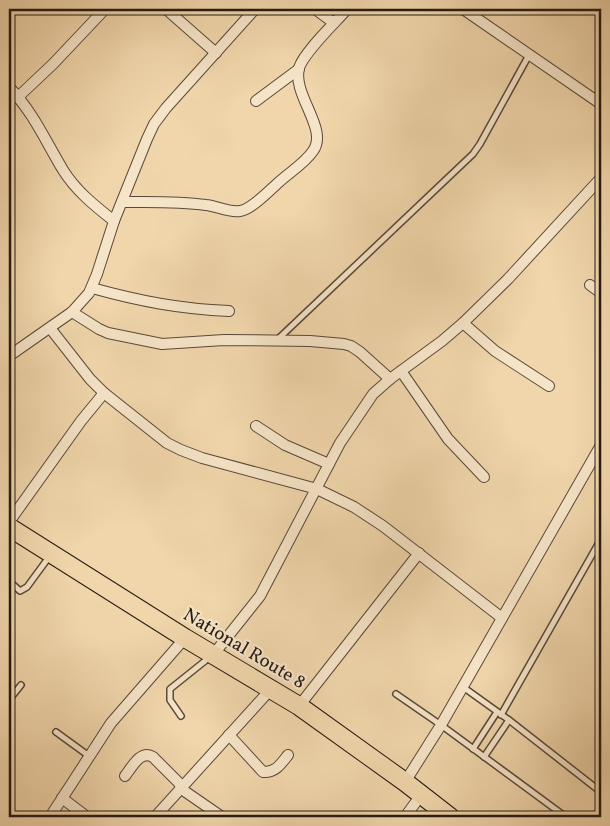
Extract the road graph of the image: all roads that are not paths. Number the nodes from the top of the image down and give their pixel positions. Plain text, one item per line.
1 (105, 9) edge
2 (166, 9) edge
3 (255, 9) edge
4 (315, 9) edge
5 (347, 9) edge
6 (463, 9) edge
7 (334, 23) junction
8 (216, 53) junction
9 (529, 55) junction
10 (299, 69) junction
11 (9, 87) edge
12 (18, 96) junction
13 (256, 101) dead end
14 (601, 104) edge
15 (601, 178) edge
16 (122, 202) junction
17 (114, 222) junction
18 (590, 285) dead end
19 (92, 288) junction
20 (601, 293) edge
21 (229, 311) dead end
22 (72, 312) junction
23 (463, 323) junction
24 (50, 328) junction
25 (277, 340) junction
26 (9, 356) edge
27 (401, 370) junction
28 (390, 379) junction
29 (549, 386) dead end
30 (104, 393) junction
31 (256, 426) dead end
32 (601, 445) edge
33 (329, 464) junction
34 (484, 477) dead end
35 (317, 489) junction
36 (9, 522) edge
37 (9, 527) edge
38 (601, 538) edge
39 (419, 553) junction
40 (52, 554) junction
41 (9, 581) edge
42 (502, 618) junction
43 (185, 638) junction
44 (213, 655) junction
45 (21, 685) dead end
46 (463, 687) junction
47 (271, 689) junction
48 (396, 694) dead end
49 (9, 700) edge
50 (299, 706) junction
51 (499, 713) junction
52 (181, 716) dead end
53 (509, 720) junction
54 (441, 725) junction
55 (56, 732) dead end
56 (229, 735) junction
57 (473, 748) junction
58 (288, 755) dead end
59 (88, 756) junction
60 (484, 757) junction
61 (125, 776) dead end
62 (405, 782) junction
63 (181, 787) junction
64 (601, 792) edge
65 (421, 795) junction
66 (62, 798) junction
67 (50, 817) edge
68 (87, 817) edge
69 (155, 817) edge
70 (222, 817) edge
71 (405, 817) edge
72 (450, 817) edge
73 (566, 817) edge

1 - 12 street
2 - 8 street
3 - 8 street
4 - 7 street
5 - 7 street
6 - 9 street
7 - 10 street
8 - 16 street
9 - 14 street
9 - 25 lane
10 - 13 street
10 - 16 street
11 - 12 street
12 - 17 street
15 - 23 street
16 - 17 street
17 - 19 street
18 - 20 street
19 - 21 street
19 - 22 street
22 - 24 street
22 - 25 street
23 - 27 street
23 - 29 street
24 - 26 street
24 - 30 street
25 - 28 street
27 - 28 street
27 - 34 street
28 - 33 street
30 - 35 street
30 - 36 street
31 - 33 street
32 - 42 street
33 - 35 street
35 - 39 street
35 - 44 street
37 - 40 highway, National Route 8
38 - 51 lane
39 - 42 street
39 - 50 street
40 - 41 lane
40 - 43 highway, National Route 8
42 - 46 street
43 - 44 highway, National Route 8
43 - 59 street
44 - 47 highway, National Route 8
44 - 52 lane
45 - 49 lane
46 - 51 lane
46 - 54 street
47 - 50 highway, National Route 8
47 - 56 street
48 - 54 lane
50 - 62 highway, National Route 8
51 - 53 lane
51 - 57 lane
53 - 60 lane
53 - 64 lane
54 - 57 lane
54 - 62 street
55 - 59 lane
56 - 58 street
56 - 63 street
57 - 60 lane
59 - 66 street
60 - 73 lane
61 - 63 street
62 - 65 highway, National Route 8
63 - 69 street
63 - 70 street
65 - 71 street
65 - 72 highway, National Route 8
66 - 67 street
66 - 68 street

